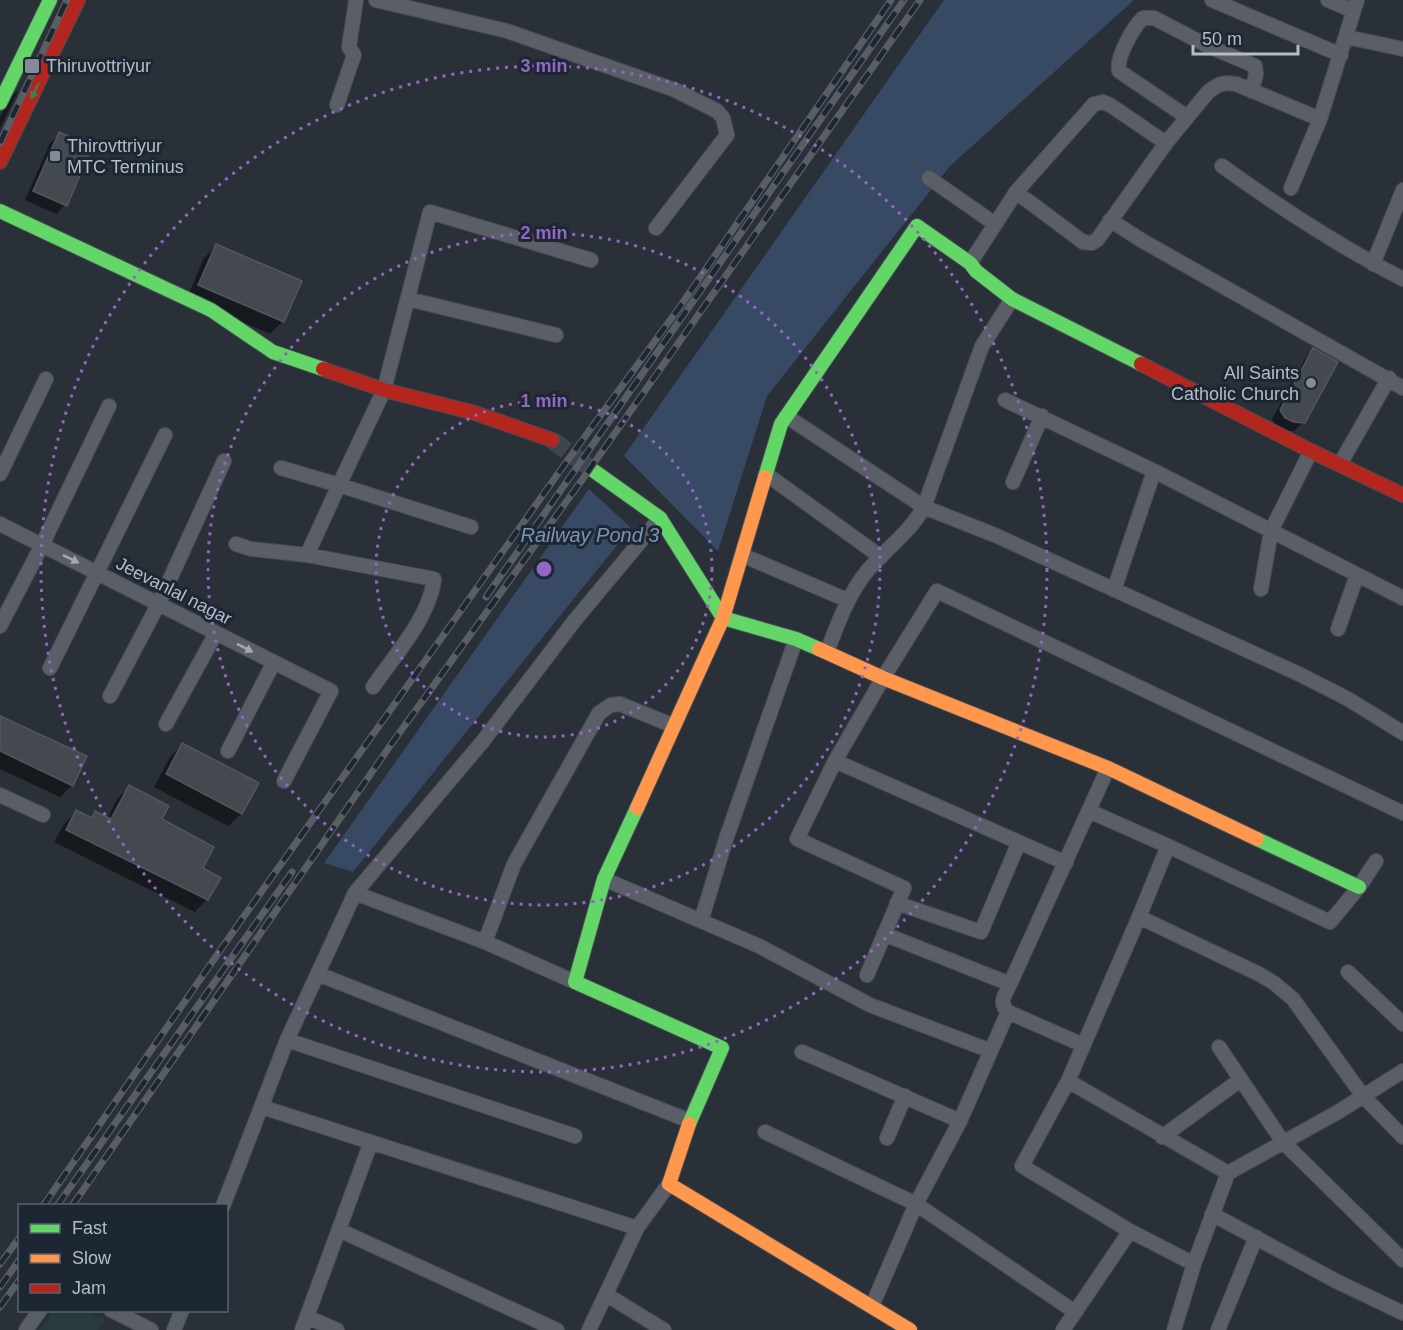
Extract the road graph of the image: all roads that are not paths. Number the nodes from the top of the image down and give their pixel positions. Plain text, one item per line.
1 (50, 0) edge
2 (78, 0) edge
3 (356, 0) edge
4 (376, 0) edge
5 (1212, 0) edge
6 (1328, 0) edge
7 (1355, 5) edge
8 (1346, 37) junction
9 (1403, 49) edge
10 (1341, 55) junction
11 (1252, 91) junction
12 (0, 103) edge
13 (337, 105) dead end
14 (1187, 117) junction
15 (1320, 119) junction
16 (1166, 143) junction
17 (0, 162) edge
18 (1222, 166) dead end
19 (929, 178) dead end
20 (1291, 188) dead end
21 (1016, 192) junction
22 (1402, 193) edge
23 (0, 211) edge
24 (1110, 220) junction
25 (995, 224) junction
26 (656, 228) dead end
27 (591, 260) dead end
28 (970, 263) junction
29 (1373, 264) junction
30 (1403, 279) edge
31 (408, 299) junction
32 (1012, 299) junction
33 (556, 335) dead end
34 (1389, 378) junction
35 (45, 379) dead end
36 (1403, 388) edge
37 (384, 390) junction
38 (1005, 400) dead end
39 (110, 406) dead end
40 (786, 416) junction
41 (1042, 416) junction
42 (165, 435) dead end
43 (552, 440) tunnel mouth
44 (1311, 451) junction
45 (224, 461) dead end
46 (1340, 464) junction
47 (281, 468) dead end
48 (594, 471) tunnel mouth
49 (1154, 471) junction
50 (0, 474) edge
51 (766, 474) junction
52 (1014, 482) dead end
53 (339, 484) junction
54 (1403, 495) edge
55 (924, 507) junction
56 (660, 518) junction
57 (0, 524) edge
58 (471, 527) dead end
59 (1271, 531) junction
60 (236, 544) dead end
61 (42, 545) junction
62 (307, 555) junction
63 (742, 555) junction
64 (880, 557) junction
65 (98, 573) junction
66 (1357, 575) junction
67 (1261, 589) dead end
68 (1114, 590) junction
69 (1403, 598) edge
70 (847, 600) junction
71 (159, 603) junction
72 (723, 618) junction
73 (0, 626) edge
74 (1338, 629) dead end
75 (216, 633) junction
76 (796, 639) junction
77 (827, 652) junction
78 (274, 662) junction
79 (50, 668) dead end
80 (883, 678) junction
81 (373, 687) dead end
82 (110, 696) dead end
83 (166, 724) dead end
84 (674, 726) junction
85 (1403, 733) edge
86 (228, 751) dead end
87 (835, 761) junction
88 (1108, 768) junction
89 (284, 781) dead end
90 (0, 795) edge
91 (1089, 812) junction
92 (1403, 813) edge
93 (43, 815) dead end
94 (1019, 842) junction
95 (1168, 846) junction
96 (1377, 861) dead end
97 (1066, 862) junction
98 (604, 879) junction
99 (1359, 887) junction
100 (355, 893) junction
101 (897, 903) junction
102 (1139, 917) junction
103 (701, 921) junction
104 (884, 934) junction
105 (485, 942) junction
106 (1348, 972) dead end
107 (318, 974) junction
108 (867, 975) dead end
109 (575, 982) junction
110 (1010, 984) junction
111 (1008, 1012) junction
112 (1403, 1024) edge
113 (287, 1040) junction
114 (1083, 1045) junction
115 (1219, 1047) dead end
116 (991, 1051) junction
117 (802, 1052) dead end
118 (1403, 1071) edge
119 (1240, 1080) junction
120 (1068, 1081) junction
121 (905, 1096) junction
122 (1363, 1096) junction
123 (262, 1107) junction
124 (690, 1121) junction
125 (960, 1121) junction
126 (765, 1132) dead end
127 (575, 1136) dead end
128 (1162, 1137) junction
129 (1403, 1137) edge
130 (887, 1138) dead end
131 (372, 1142) junction
132 (1283, 1142) junction
133 (1228, 1173) junction
134 (669, 1184) junction
135 (224, 1204) edge
136 (916, 1204) junction
137 (1212, 1214) junction
138 (637, 1228) junction
139 (339, 1230) junction
140 (1130, 1231) junction
141 (1256, 1237) junction
142 (1403, 1260) edge
143 (1194, 1264) junction
144 (607, 1295) junction
145 (872, 1306) junction
146 (39, 1312) edge
147 (113, 1312) edge
148 (182, 1312) edge
149 (1075, 1312) junction
150 (1403, 1313) edge
151 (305, 1324) edge
152 (26, 1330) edge
153 (151, 1330) edge
154 (174, 1330) edge
155 (337, 1330) edge
156 (557, 1330) edge
157 (589, 1330) edge
158 (664, 1330) edge
159 (910, 1330) edge
160 (1063, 1330) edge
161 (1174, 1330) edge
162 (1218, 1330) edge

1 - 12 street
2 -> 17 street
3 - 13 street
4 - 26 street
5 - 10 street
6 - 7 street
7 - 8 street
8 - 9 street
8 - 10 street
10 - 15 street
11 - 14 street
11 - 14 street
11 - 15 street
14 - 16 street
15 - 20 street
16 - 21 street
16 - 24 street
18 - 29 street
19 - 25 street
21 - 24 street
21 - 25 street
22 - 29 street
23 - 37 street
24 - 34 street
25 - 28 street
27 - 31 street
28 - 32 street
28 - 40 street
29 - 30 street
31 - 33 street
31 - 37 street
32 - 44 street
32 - 55 street
34 - 36 street
34 - 46 street
35 - 50 street
37 - 43 street
37 - 53 street
38 - 41 street
39 - 61 street
40 - 51 street
40 - 55 street
41 - 49 street
41 - 52 street
42 - 65 street
44 - 46 street
44 - 59 street
45 - 71 street
46 - 54 street
47 - 53 street
48 - 56 street
49 - 59 street
49 - 68 street
51 - 63 street
51 - 64 street
53 - 58 street
53 - 62 street
55 - 64 street
55 - 68 street
56 - 72 street
56 - 100 street
57 - 61 street, Jeevanlal nagar
59 - 66 street
59 - 67 street
60 - 62 street
61 -> 65 street, Jeevanlal nagar
61 - 73 street
62 - 81 street
63 - 70 street
63 - 72 street
64 - 70 street
65 - 71 street, Jeevanlal nagar
65 - 79 street
66 - 69 street
66 - 74 street
68 - 85 street
70 - 77 street
71 - 75 street, Jeevanlal nagar
71 - 82 street
72 - 76 street
72 - 84 street
75 -> 78 street, Jeevanlal nagar
75 - 83 street
76 - 77 street
76 - 103 street
77 - 80 street
78 - 86 street
78 - 89 street, Jeevanlal nagar
80 - 87 street
80 - 88 street
80 - 92 street
84 - 98 street
84 - 105 street
87 - 94 street
87 - 101 street
88 - 91 street
88 - 99 street
90 - 93 street
91 - 95 street
91 - 97 street
94 - 97 street
94 - 101 street
95 - 99 street
95 - 102 street
96 - 99 street
97 - 110 street
98 - 103 street
98 - 109 street
100 - 105 street
100 - 107 street
101 - 104 street
102 - 114 street
102 - 122 street
103 - 116 street
104 - 108 street
104 - 110 street
105 - 109 street
106 - 112 street
107 - 113 street
107 - 124 street
109 - 124 street
110 - 111 street
111 - 114 street
111 - 116 street
113 - 123 street
113 - 127 street
114 - 120 street
115 - 119 street
116 - 125 street
117 - 121 street
118 - 122 street
119 - 128 street
119 - 132 street
120 - 128 street
120 - 140 street
121 - 125 street
121 - 130 street
122 - 129 street
122 - 132 street
123 - 131 street
123 - 135 street
124 - 134 street
125 - 136 street
126 - 136 street
128 - 133 street
131 - 138 street
131 - 139 street
132 - 133 street
132 - 142 street
133 - 137 street
134 - 138 street
134 - 145 street
136 - 145 street
136 - 149 street
137 - 141 street
137 - 143 street
138 - 144 street
139 - 151 street
139 - 156 street
140 - 143 street
140 - 149 street
141 - 150 street
141 - 162 street
143 - 161 street
144 - 157 street
144 - 158 street
145 - 159 street
146 - 152 street
147 - 153 street
148 - 154 street
149 - 160 street
151 - 155 street

